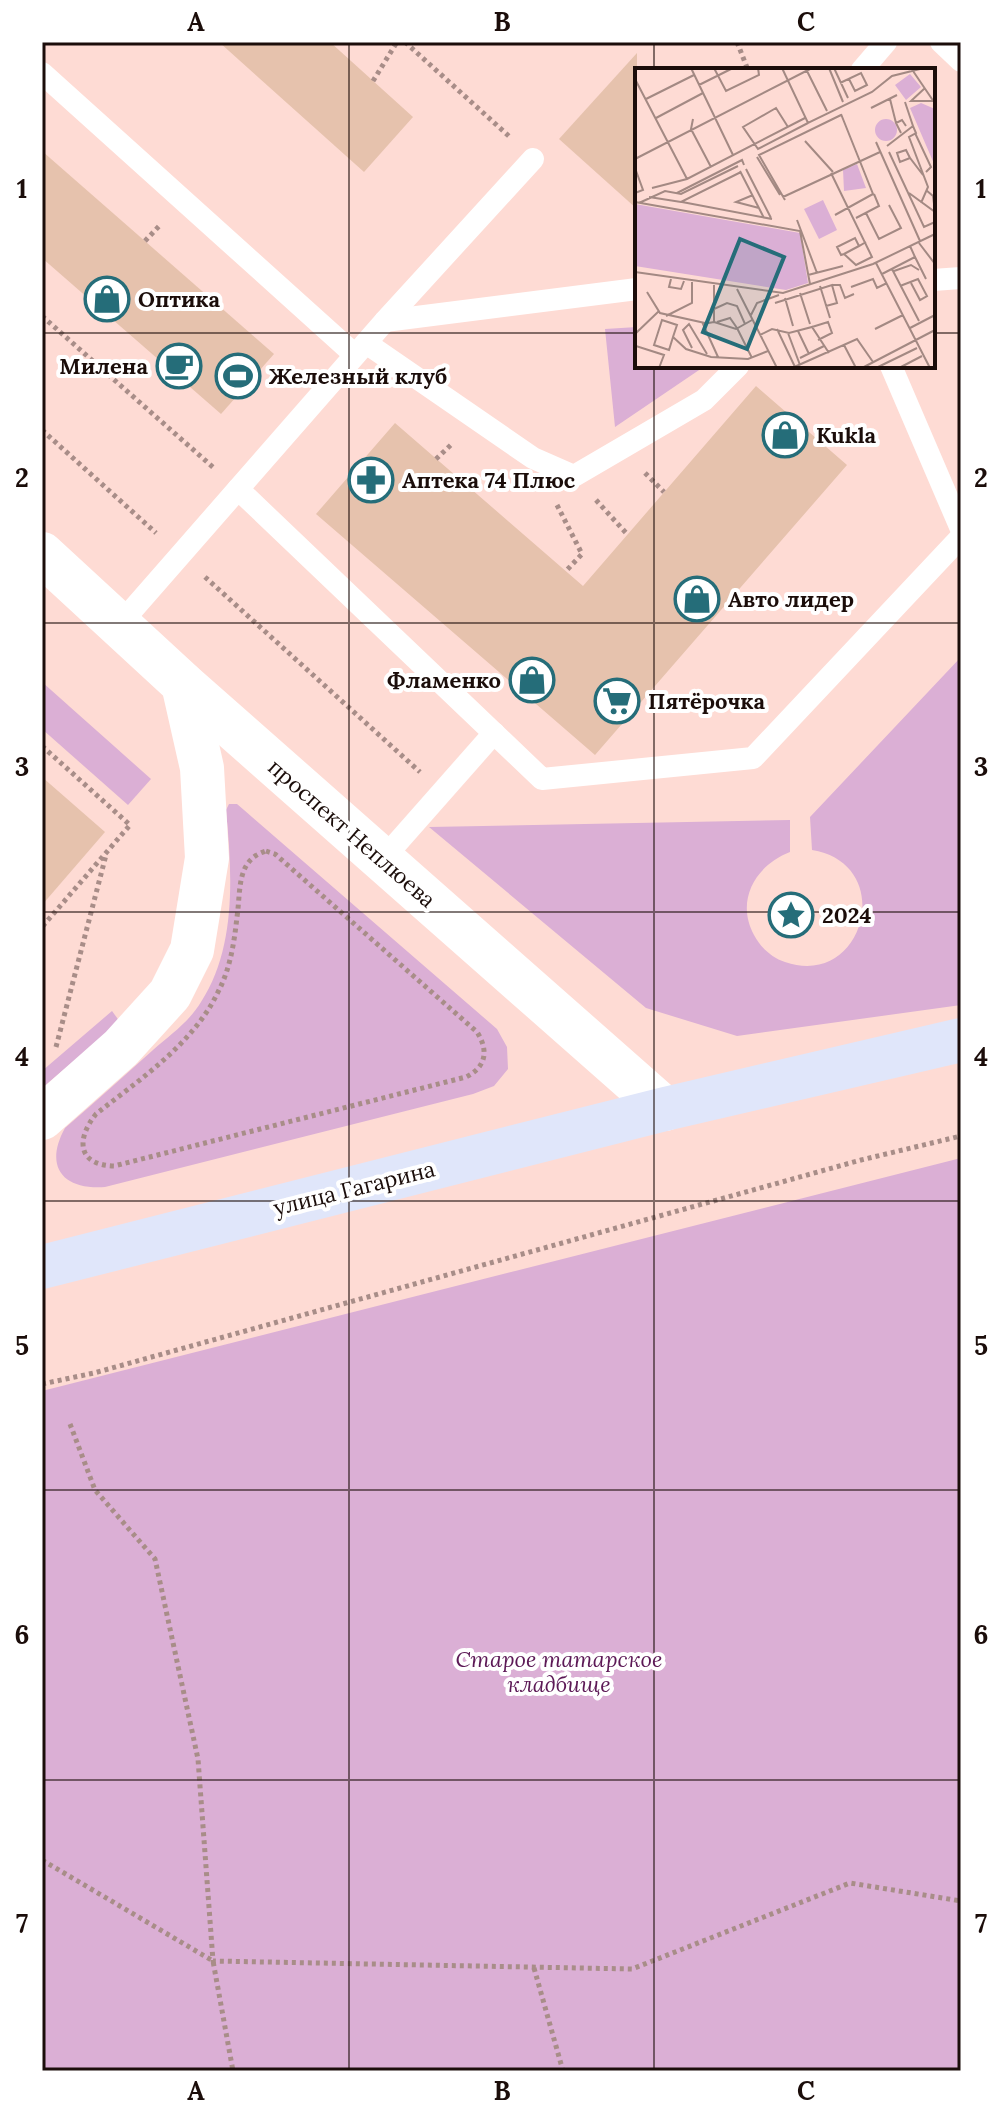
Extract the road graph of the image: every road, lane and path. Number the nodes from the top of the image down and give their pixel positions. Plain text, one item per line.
1 (397, 42) edge
2 (405, 42) edge
3 (737, 42) edge
4 (886, 42) edge
5 (941, 42) edge
6 (961, 61) edge
7 (747, 68) edge
8 (864, 68) edge
9 (42, 73) edge
10 (373, 81) dead end
11 (533, 159) joint
12 (961, 278) edge
13 (935, 280) edge
14 (635, 289) edge
15 (42, 316) edge
16 (385, 321) junction
17 (361, 349) junction
18 (736, 368) edge
19 (892, 368) edge
20 (42, 430) edge
21 (533, 458) junction
22 (574, 476) junction
23 (238, 489) junction
24 (961, 529) edge
25 (627, 534) dead end
26 (961, 537) edge
27 (42, 554) edge
28 (180, 555) junction
29 (566, 571) dead end
30 (120, 624) junction
31 (183, 684) junction
32 (494, 733) junction
33 (42, 746) edge
34 (441, 792) junction
35 (107, 852) junction
36 (382, 860) junction
37 (42, 927) edge
38 (961, 1040) edge
39 (56, 1048) dead end
40 (466, 1077) joint
41 (665, 1109) junction
42 (42, 1118) edge
43 (961, 1136) edge
44 (42, 1267) edge
45 (42, 1384) edge
46 (70, 1424) dead end
47 (42, 1860) edge
48 (961, 1901) edge
49 (213, 1961) junction
50 (534, 1968) junction
51 (233, 2071) edge
52 (563, 2071) edge

1 - 10 path
2 - 11 path
3 - 7 path
4 - 8 lane
5 - 6 lane
9 - 17 lane
11 - 16 lane
12 - 13 lane
14 - 16 lane
15 - 23 path
16 - 17 lane
17 - 21 lane
17 - 23 lane
18 - 22 lane
19 - 24 lane
20 - 28 path
21 - 22 lane
21 - 29 path
22 - 25 path
23 - 28 lane
23 - 32 lane
26 - 32 lane
27 - 30 street, проспект Неплюева
28 - 30 lane
28 - 34 path
30 - 31 street, проспект Неплюева
31 - 36 street, проспект Неплюева
31 - 42 street
32 - 34 lane
33 - 35 path
34 - 36 lane
35 - 37 path
35 - 39 path
36 - 41 street, проспект Неплюева
38 - 41 main road, улица Гагарина
40 - 40 path
41 - 44 main road, улица Гагарина
43 - 45 path
46 - 49 path
47 - 49 path
48 - 50 path
49 - 50 path
49 - 51 path
50 - 52 path

